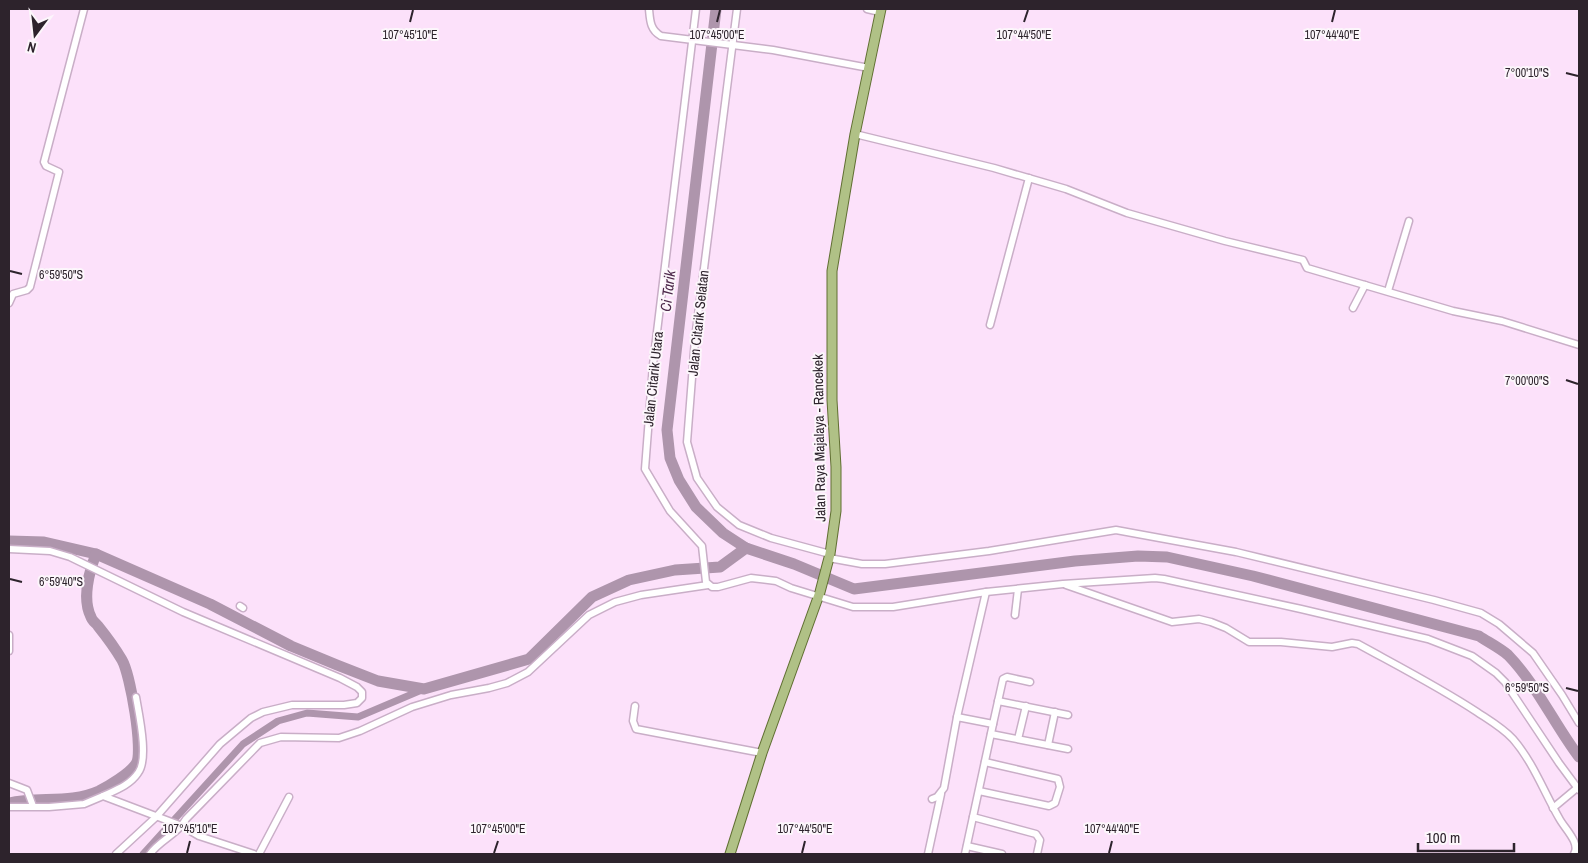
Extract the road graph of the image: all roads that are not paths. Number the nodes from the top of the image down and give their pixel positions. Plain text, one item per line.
1 (84, 9) edge
2 (649, 9) edge
3 (696, 9) edge
4 (737, 9) edge
5 (867, 9) edge
6 (881, 10) edge
7 (694, 40) junction
8 (731, 44) junction
9 (869, 68) junction
10 (855, 134) junction
11 (1029, 178) junction
12 (1409, 221) dead end
13 (1365, 285) junction
14 (1388, 291) junction
15 (12, 298) edge
16 (1354, 308) dead end
17 (990, 326) dead end
18 (1579, 345) edge
19 (9, 549) edge
20 (830, 556) junction
21 (707, 584) junction
22 (1063, 584) junction
23 (1018, 589) junction
24 (986, 592) junction
25 (819, 594) junction
26 (1015, 615) dead end
27 (9, 635) edge
28 (9, 650) edge
29 (1030, 682) dead end
30 (136, 697) dead end
31 (998, 701) junction
32 (635, 706) dead end
33 (1026, 706) junction
34 (1055, 712) junction
35 (1068, 715) dead end
36 (958, 717) junction
37 (1579, 723) edge
38 (993, 724) junction
39 (991, 734) junction
40 (1018, 740) junction
41 (1048, 746) junction
42 (1068, 750) dead end
43 (762, 753) junction
44 (985, 762) junction
45 (9, 783) edge
46 (1578, 789) edge
47 (979, 791) junction
48 (941, 793) junction
49 (103, 796) junction
50 (289, 797) dead end
51 (932, 799) dead end
52 (32, 804) junction
53 (9, 807) edge
54 (1554, 808) junction
55 (158, 817) junction
56 (973, 817) junction
57 (181, 826) junction
58 (966, 846) junction
59 (116, 854) edge
60 (150, 854) edge
61 (254, 854) edge
62 (259, 854) edge
63 (730, 854) edge
64 (928, 854) edge
65 (965, 854) edge
66 (1002, 854) edge
67 (1037, 854) edge
68 (1574, 854) edge

1 - 15 street
2 - 7 street
3 - 7 street, Jalan Citarik Utara
4 - 8 street, Jalan Citarik Selatan
5 - 6 street
6 - 9 main road, Jalan Raya Majalaya - Rancekek
7 - 8 street
7 - 21 street, Jalan Citarik Utara
8 - 9 street
8 - 20 street, Jalan Citarik Selatan
9 - 10 main road, Jalan Raya Majalaya - Rancekek
10 - 11 street
10 - 20 main road, Jalan Raya Majalaya - Rancekek
11 - 13 street
11 - 17 street
12 - 14 street
13 - 14 street
13 - 16 street
14 - 18 street
19 - 55 street
20 - 25 main road, Jalan Raya Majalaya - Rancekek
20 - 37 street, Jalan Citarik Selatan
21 - 25 street
21 - 57 street
22 - 23 street
22 - 46 street
22 - 54 street
23 - 24 street
23 - 26 street
24 - 25 street
24 - 36 street
25 - 43 main road, Jalan Raya Majalaya - Rancekek
27 - 28 street
29 - 31 street
30 - 49 street
31 - 33 street
31 - 38 street
32 - 43 street
33 - 34 street
33 - 40 street
34 - 35 street
34 - 41 street
36 - 38 street
36 - 48 street
38 - 39 street
39 - 40 street
39 - 44 street
40 - 41 street
41 - 42 street
43 - 63 main road, Jalan Raya Majalaya - Rancekek
44 - 47 street
44 - 47 street
45 - 52 street
46 - 54 street
47 - 56 street
48 - 51 street
48 - 64 street
49 - 52 street
49 - 55 street
50 - 62 street
52 - 53 street
54 - 68 street
55 - 57 street
55 - 59 street
56 - 58 street
56 - 67 street
57 - 60 street
57 - 61 street
58 - 65 street
58 - 66 street

